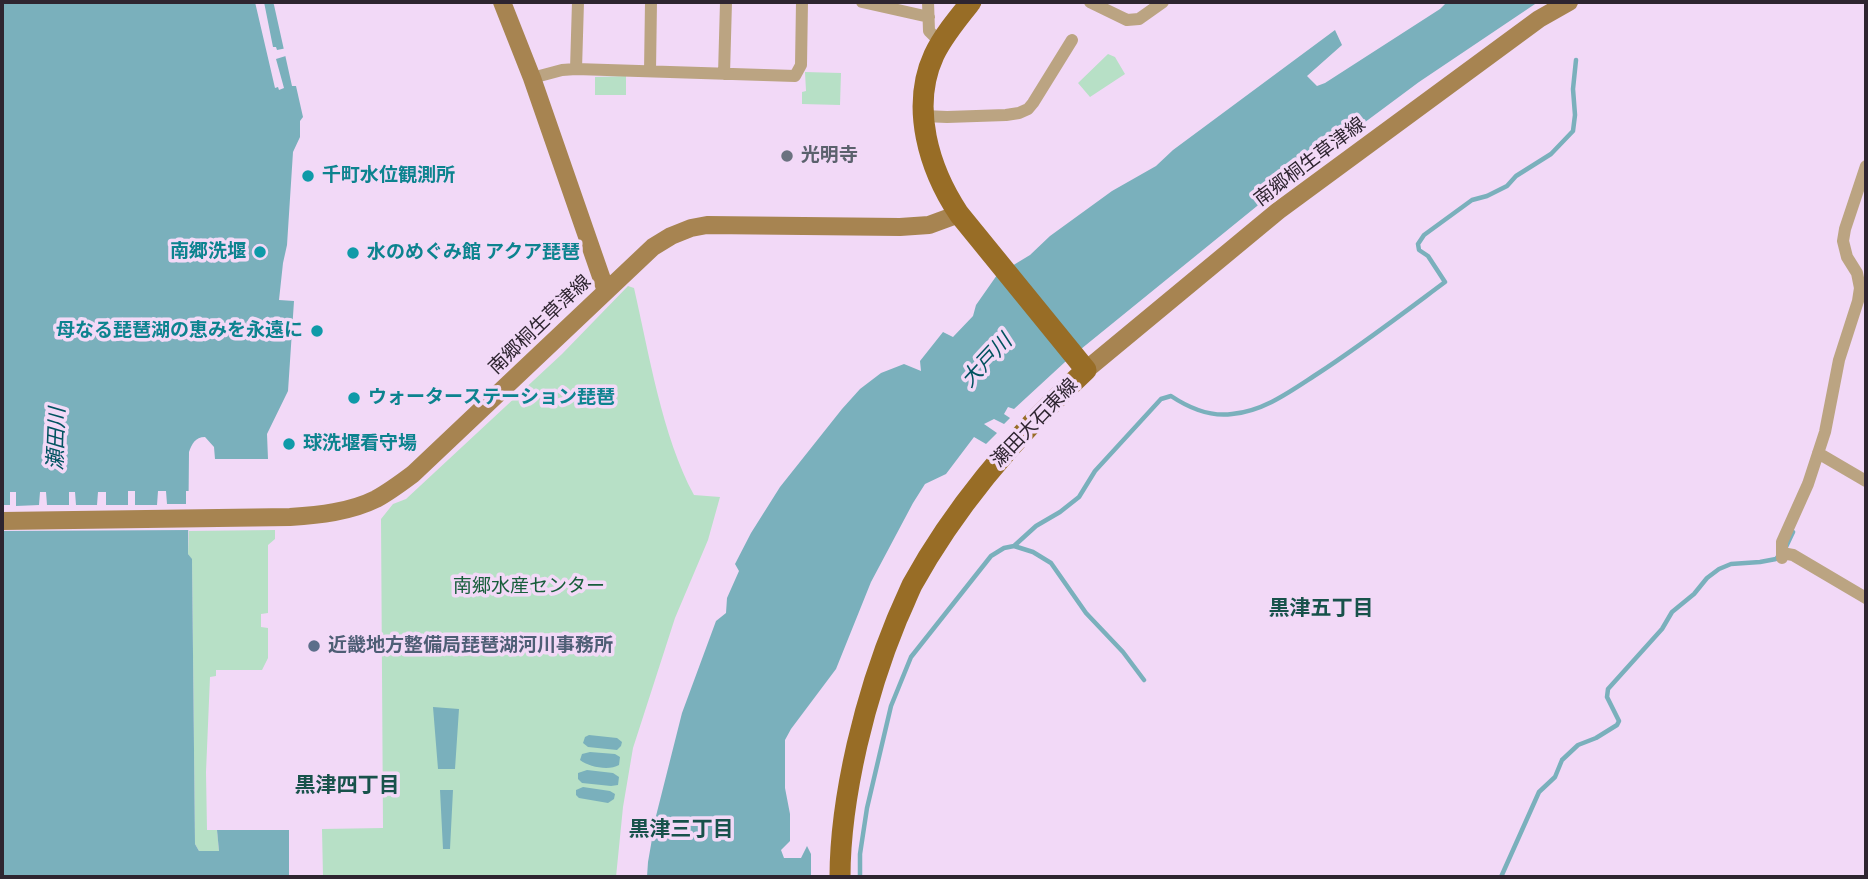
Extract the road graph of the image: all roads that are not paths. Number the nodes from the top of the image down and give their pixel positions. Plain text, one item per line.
1 (502, 2) edge
2 (578, 2) edge
3 (652, 2) edge
4 (726, 2) edge
5 (802, 2) edge
6 (862, 2) edge
7 (928, 2) edge
8 (971, 2) edge
9 (1090, 2) edge
10 (1163, 2) edge
11 (1569, 2) edge
12 (929, 17) junction
13 (1072, 40) dead end
14 (941, 44) junction
15 (576, 69) junction
16 (650, 71) junction
17 (724, 74) junction
18 (531, 78) junction
19 (924, 116) junction
20 (1866, 166) edge
21 (963, 219) junction
22 (606, 291) junction
23 (1082, 365) junction
24 (1818, 453) junction
25 (1866, 481) edge
26 (2, 521) edge
27 (1866, 598) edge
28 (840, 877) edge

1 - 18 main road
2 - 15 street
3 - 16 street
4 - 17 street
5 - 17 street
6 - 12 street
7 - 12 street
8 - 14 main road, 瀬田大石東線
9 - 10 street
11 - 23 main road, 南郷桐生草津線
12 - 14 street
13 - 19 street
14 - 19 main road, 瀬田大石東線
15 - 16 street
15 - 18 street
16 - 17 street
18 - 22 main road
19 - 21 main road, 瀬田大石東線
20 - 24 street
21 - 22 main road, 南郷桐生草津線
21 - 23 main road, 瀬田大石東線
22 - 26 main road, 南郷桐生草津線
23 - 28 main road, 瀬田大石東線
24 - 25 street
24 - 27 street

